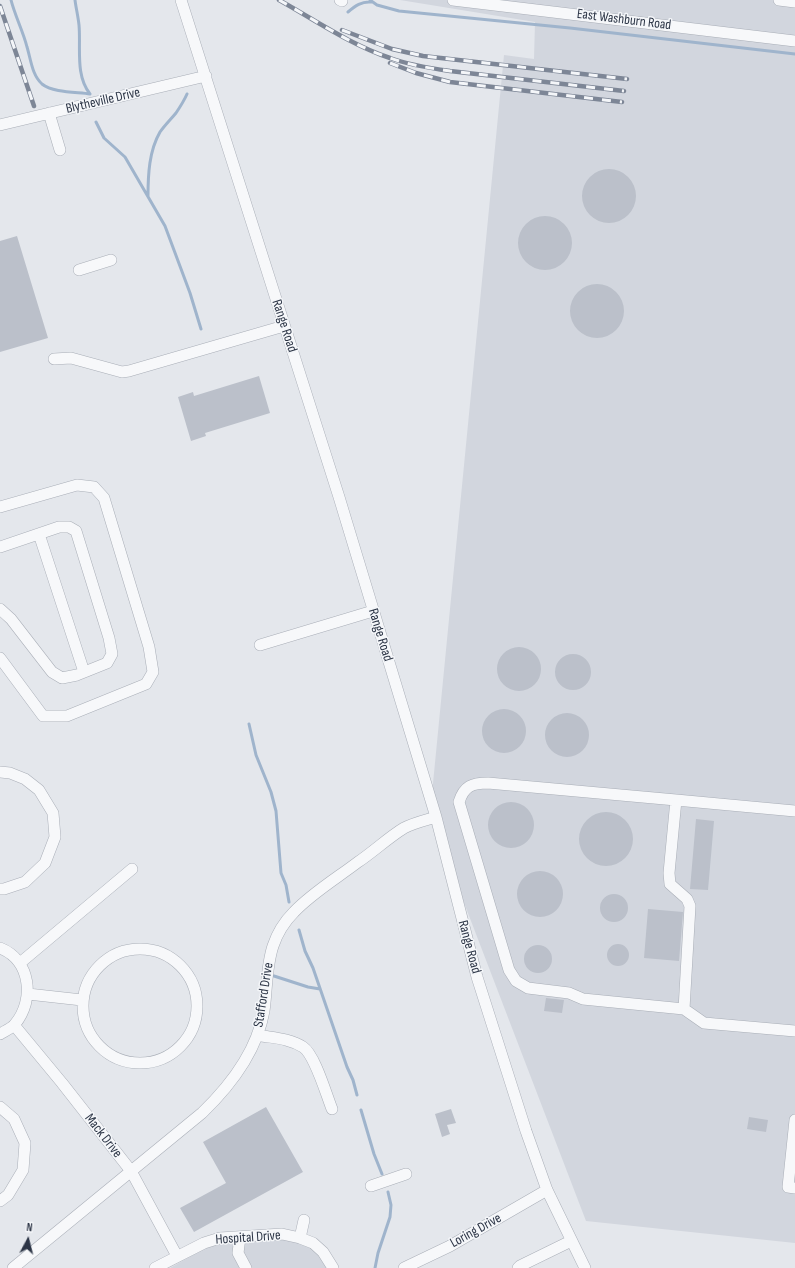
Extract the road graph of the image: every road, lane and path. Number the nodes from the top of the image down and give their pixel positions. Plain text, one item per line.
1 (181, 0) edge
2 (453, 0) edge
3 (779, 0) edge
4 (795, 2) edge
5 (795, 41) edge
6 (206, 76) junction
7 (49, 113) junction
8 (0, 125) edge
9 (60, 150) dead end
10 (112, 260) dead end
11 (79, 270) dead end
12 (284, 326) junction
13 (54, 358) dead end
14 (0, 507) edge
15 (39, 534) junction
16 (0, 547) edge
17 (0, 609) edge
18 (373, 611) junction
19 (260, 645) dead end
20 (0, 658) edge
21 (84, 672) junction
22 (0, 772) edge
23 (676, 800) junction
24 (795, 810) edge
25 (436, 817) junction
26 (132, 869) dead end
27 (0, 889) edge
28 (0, 948) edge
29 (20, 964) junction
30 (28, 994) junction
31 (82, 1000) junction
32 (684, 1009) junction
33 (14, 1025) junction
34 (795, 1031) edge
35 (0, 1034) edge
36 (257, 1036) junction
37 (0, 1107) edge
38 (332, 1109) dead end
39 (795, 1120) edge
40 (131, 1171) junction
41 (406, 1174) dead end
42 (371, 1186) dead end
43 (795, 1188) edge
44 (547, 1190) junction
45 (0, 1201) edge
46 (304, 1220) dead end
47 (240, 1237) junction
48 (300, 1238) junction
49 (571, 1241) junction
50 (177, 1256) junction
51 (13, 1268) edge
52 (155, 1268) edge
53 (246, 1268) edge
54 (334, 1268) edge
55 (404, 1268) edge
56 (518, 1268) edge
57 (585, 1268) edge

1 - 6 street, Range Road
2 - 5 street, East Washburn Road
3 - 4 street
6 - 7 street, Blytheville Drive
6 - 12 street, Range Road
7 - 8 street, Blytheville Drive
7 - 9 street
10 - 11 street
12 - 13 street
12 - 18 street, Range Road
14 - 20 street
15 - 16 street
15 - 21 street
15 - 21 street
17 - 21 street
18 - 19 street
18 - 25 street, Range Road
22 - 27 street
23 - 24 street
23 - 32 street
23 - 32 street
25 - 36 street, Stafford Drive
25 - 44 street, Range Road
26 - 29 street
28 - 29 street
29 - 30 street
30 - 31 street
30 - 33 street
31 - 31 street
32 - 34 street
33 - 35 street
33 - 40 street, Mack Drive
36 - 38 street
36 - 40 street, Stafford Drive
37 - 45 street
39 - 43 street
40 - 50 street, Mack Drive
40 - 51 street, Stafford Drive
41 - 42 street
44 - 49 street, Range Road
44 - 55 street, Loring Drive
46 - 48 street
47 - 48 street, Hospital Drive
47 - 50 street, Hospital Drive
47 - 53 street
48 - 54 street, Hospital Drive
49 - 56 street
49 - 57 street, Range Road
50 - 52 street, Hospital Drive

